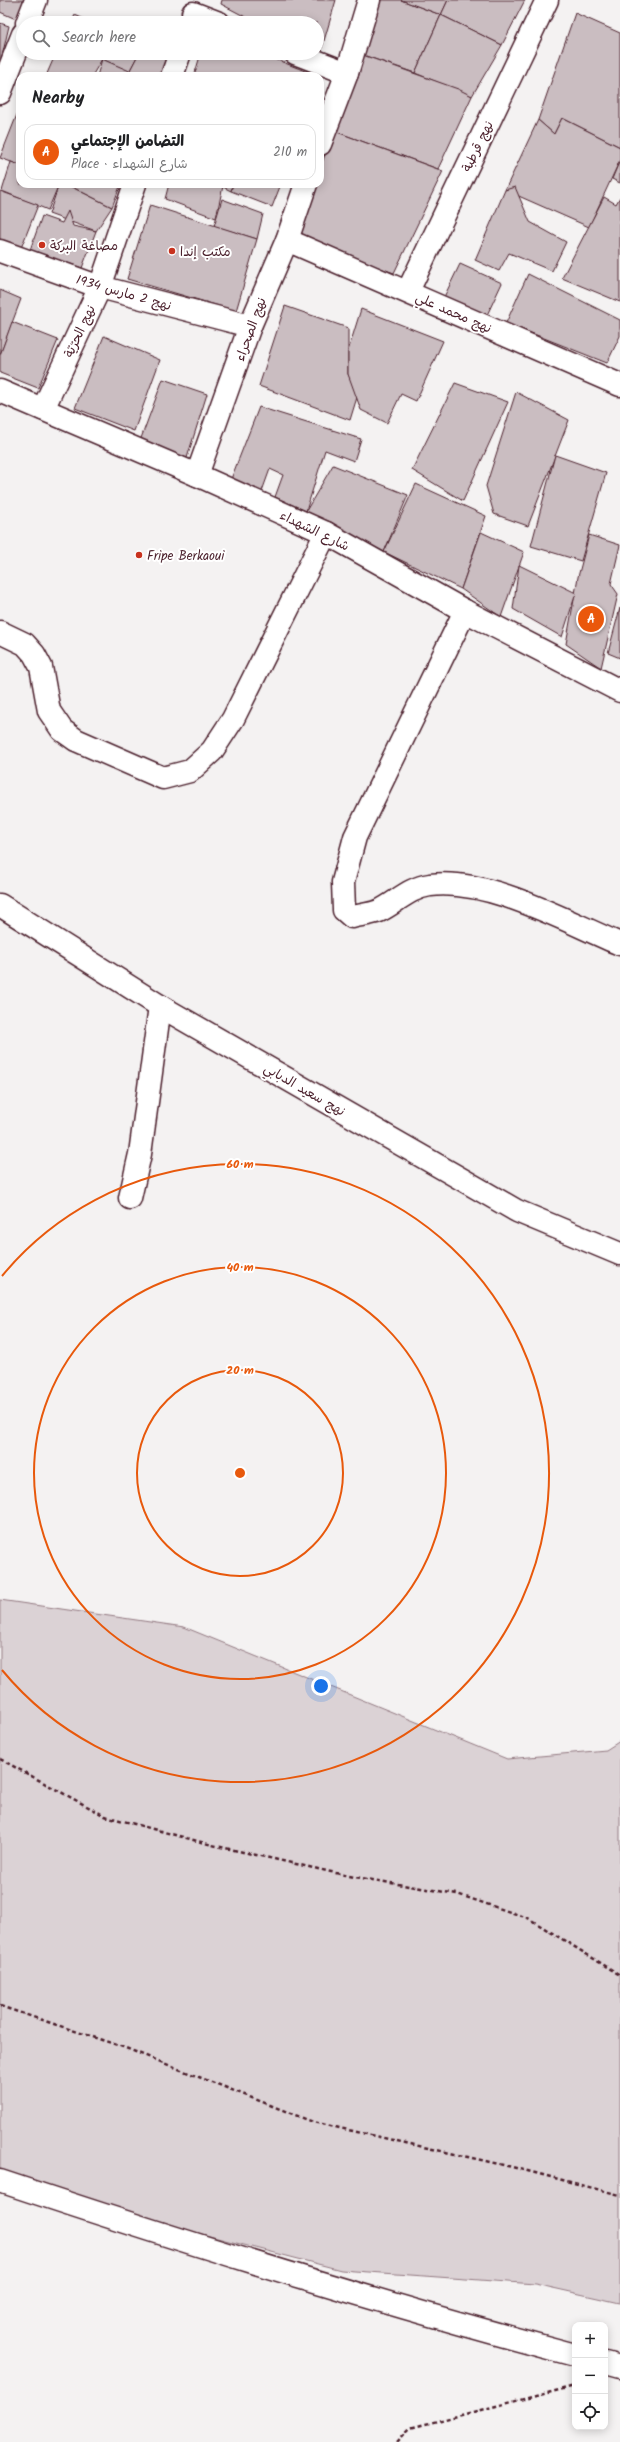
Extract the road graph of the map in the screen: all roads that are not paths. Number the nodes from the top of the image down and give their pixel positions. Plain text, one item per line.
1 (36, 0) edge
2 (369, 0) edge
3 (547, 0) edge
4 (193, 12) edge
5 (30, 16) edge
6 (202, 16) edge
7 (16, 52) edge
8 (178, 60) edge
9 (313, 60) edge
10 (173, 72) edge
11 (347, 73) junction
12 (0, 93) edge
13 (324, 133) edge
14 (134, 188) edge
15 (305, 188) edge
16 (287, 240) junction
17 (0, 251) edge
18 (100, 287) junction
19 (408, 291) junction
20 (250, 326) junction
21 (620, 385) edge
22 (0, 391) edge
23 (43, 409) junction
24 (198, 475) junction
25 (326, 534) junction
26 (465, 611) junction
27 (0, 632) edge
28 (620, 691) edge
29 (0, 905) edge
30 (620, 944) edge
31 (160, 1006) junction
32 (130, 1198) dead end
33 (620, 1254) edge
34 (0, 2180) edge
35 (572, 2354) edge
36 (608, 2364) edge
37 (620, 2367) edge

1 - 5 street
2 - 11 street
3 - 19 street, نهج قرطبة
4 - 6 street
7 - 12 street
8 - 10 street
9 - 11 street
11 - 13 street
14 - 18 street, نهج الحرّيّة
15 - 16 street, نهج الصحراء
16 - 19 street, نهج محمد علي
16 - 20 street, نهج الصحراء
17 - 18 street, نهج 2 مارس 1934
18 - 20 street, نهج 2 مارس 1934
18 - 23 street, نهج الحرّيّة
19 - 21 street, نهج محمد علي
20 - 24 street, نهج الصحراء
22 - 23 street, شارع الشهداء
23 - 24 street, شارع الشهداء
24 - 25 street, شارع الشهداء
25 - 26 street, شارع الشهداء
25 - 27 street
26 - 28 street, شارع الشهداء
26 - 30 street
29 - 31 street, نهج سعيد الدبابي
31 - 32 street
31 - 33 street, نهج سعيد الدبابي
34 - 35 street
36 - 37 street

